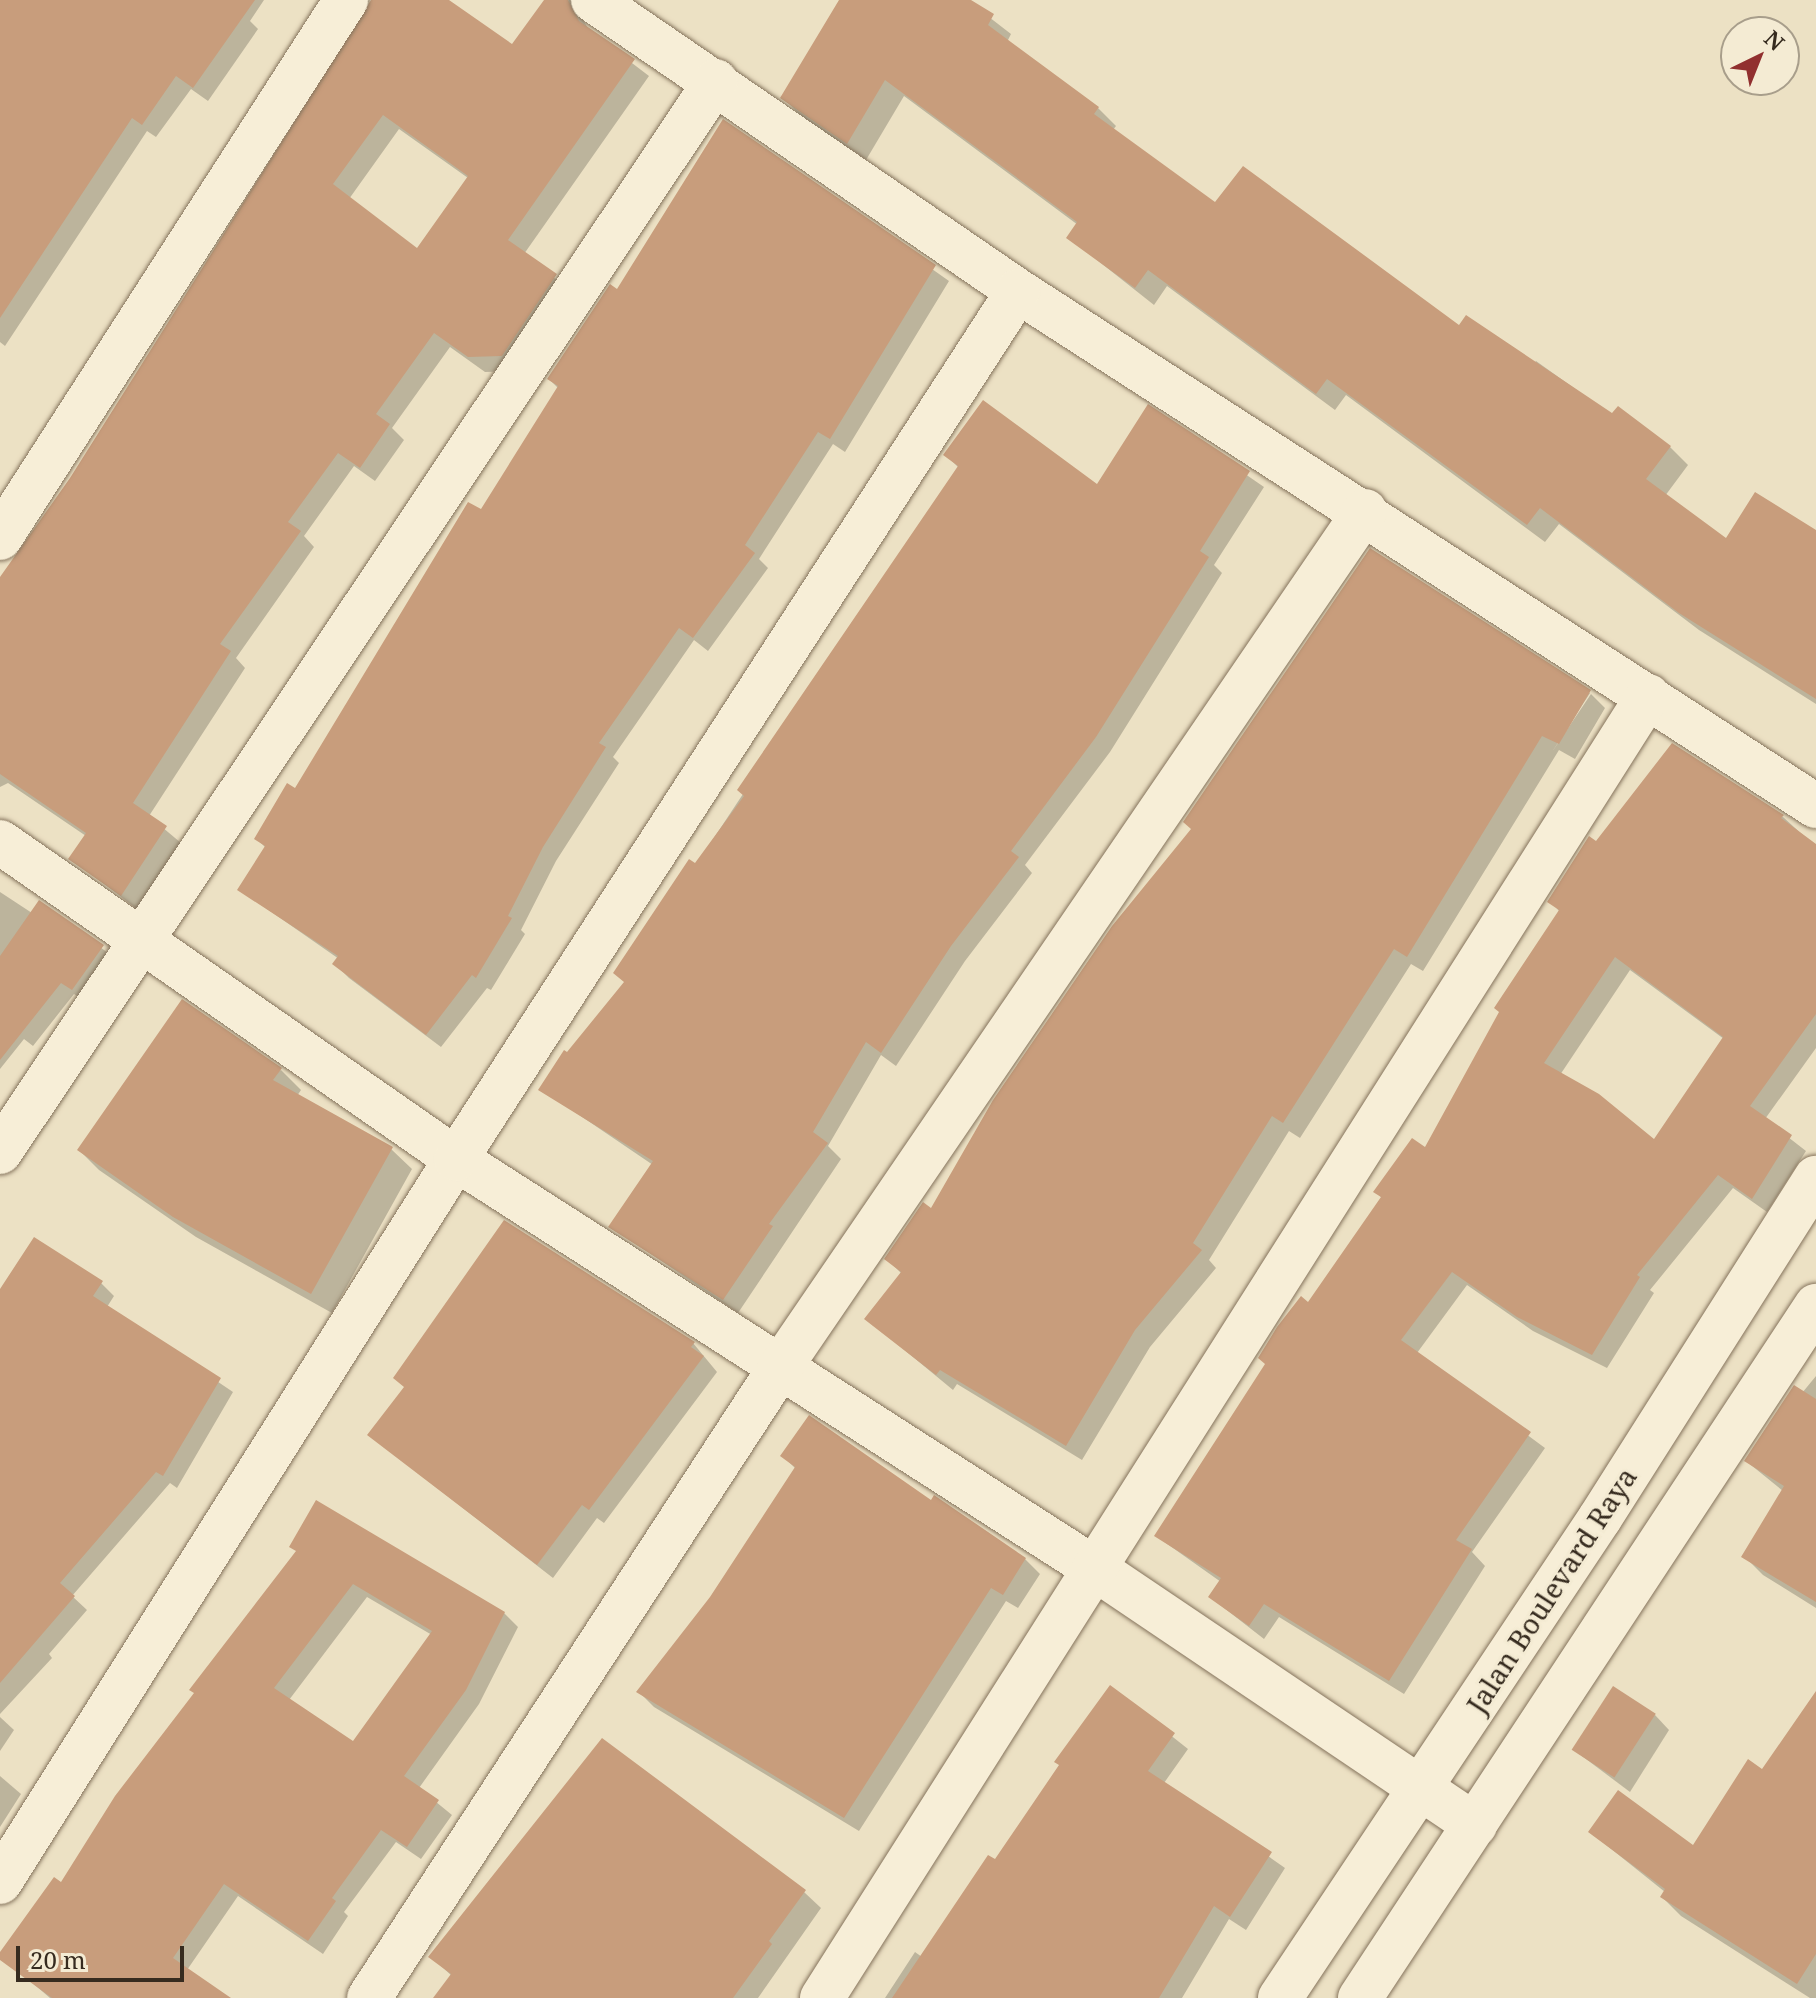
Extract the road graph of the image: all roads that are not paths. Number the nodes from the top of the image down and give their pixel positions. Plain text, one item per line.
1 (346, 0) edge
2 (593, 0) edge
3 (716, 81) junction
4 (1018, 291) junction
5 (1365, 511) junction
6 (0, 538) edge
7 (1648, 696) junction
8 (1816, 806) edge
9 (0, 842) edge
10 (140, 943) junction
11 (0, 1152) edge
12 (456, 1159) junction
13 (1809, 1205) edge
14 (1816, 1306) edge
15 (779, 1369) junction
16 (1097, 1570) junction
17 (1421, 1786) junction
18 (1475, 1825) junction
19 (0, 1882) edge
20 (369, 1998) edge
21 (822, 1998) edge
22 (1280, 1998) edge
23 (1360, 1998) edge

1 - 6 street
2 - 3 street
3 - 4 street
3 - 10 street
4 - 5 street
4 - 12 street
5 - 7 street
5 - 15 street
7 - 8 street
7 - 16 street
9 - 10 street
10 - 11 street
10 - 12 street
12 - 15 street
12 - 19 street
13 - 17 street, Jalan Boulevard Raya
14 - 18 street
15 - 16 street
15 - 20 street
16 - 17 street
16 - 21 street
17 - 18 street
17 - 22 street, Jalan Boulevard Raya
18 - 23 street

